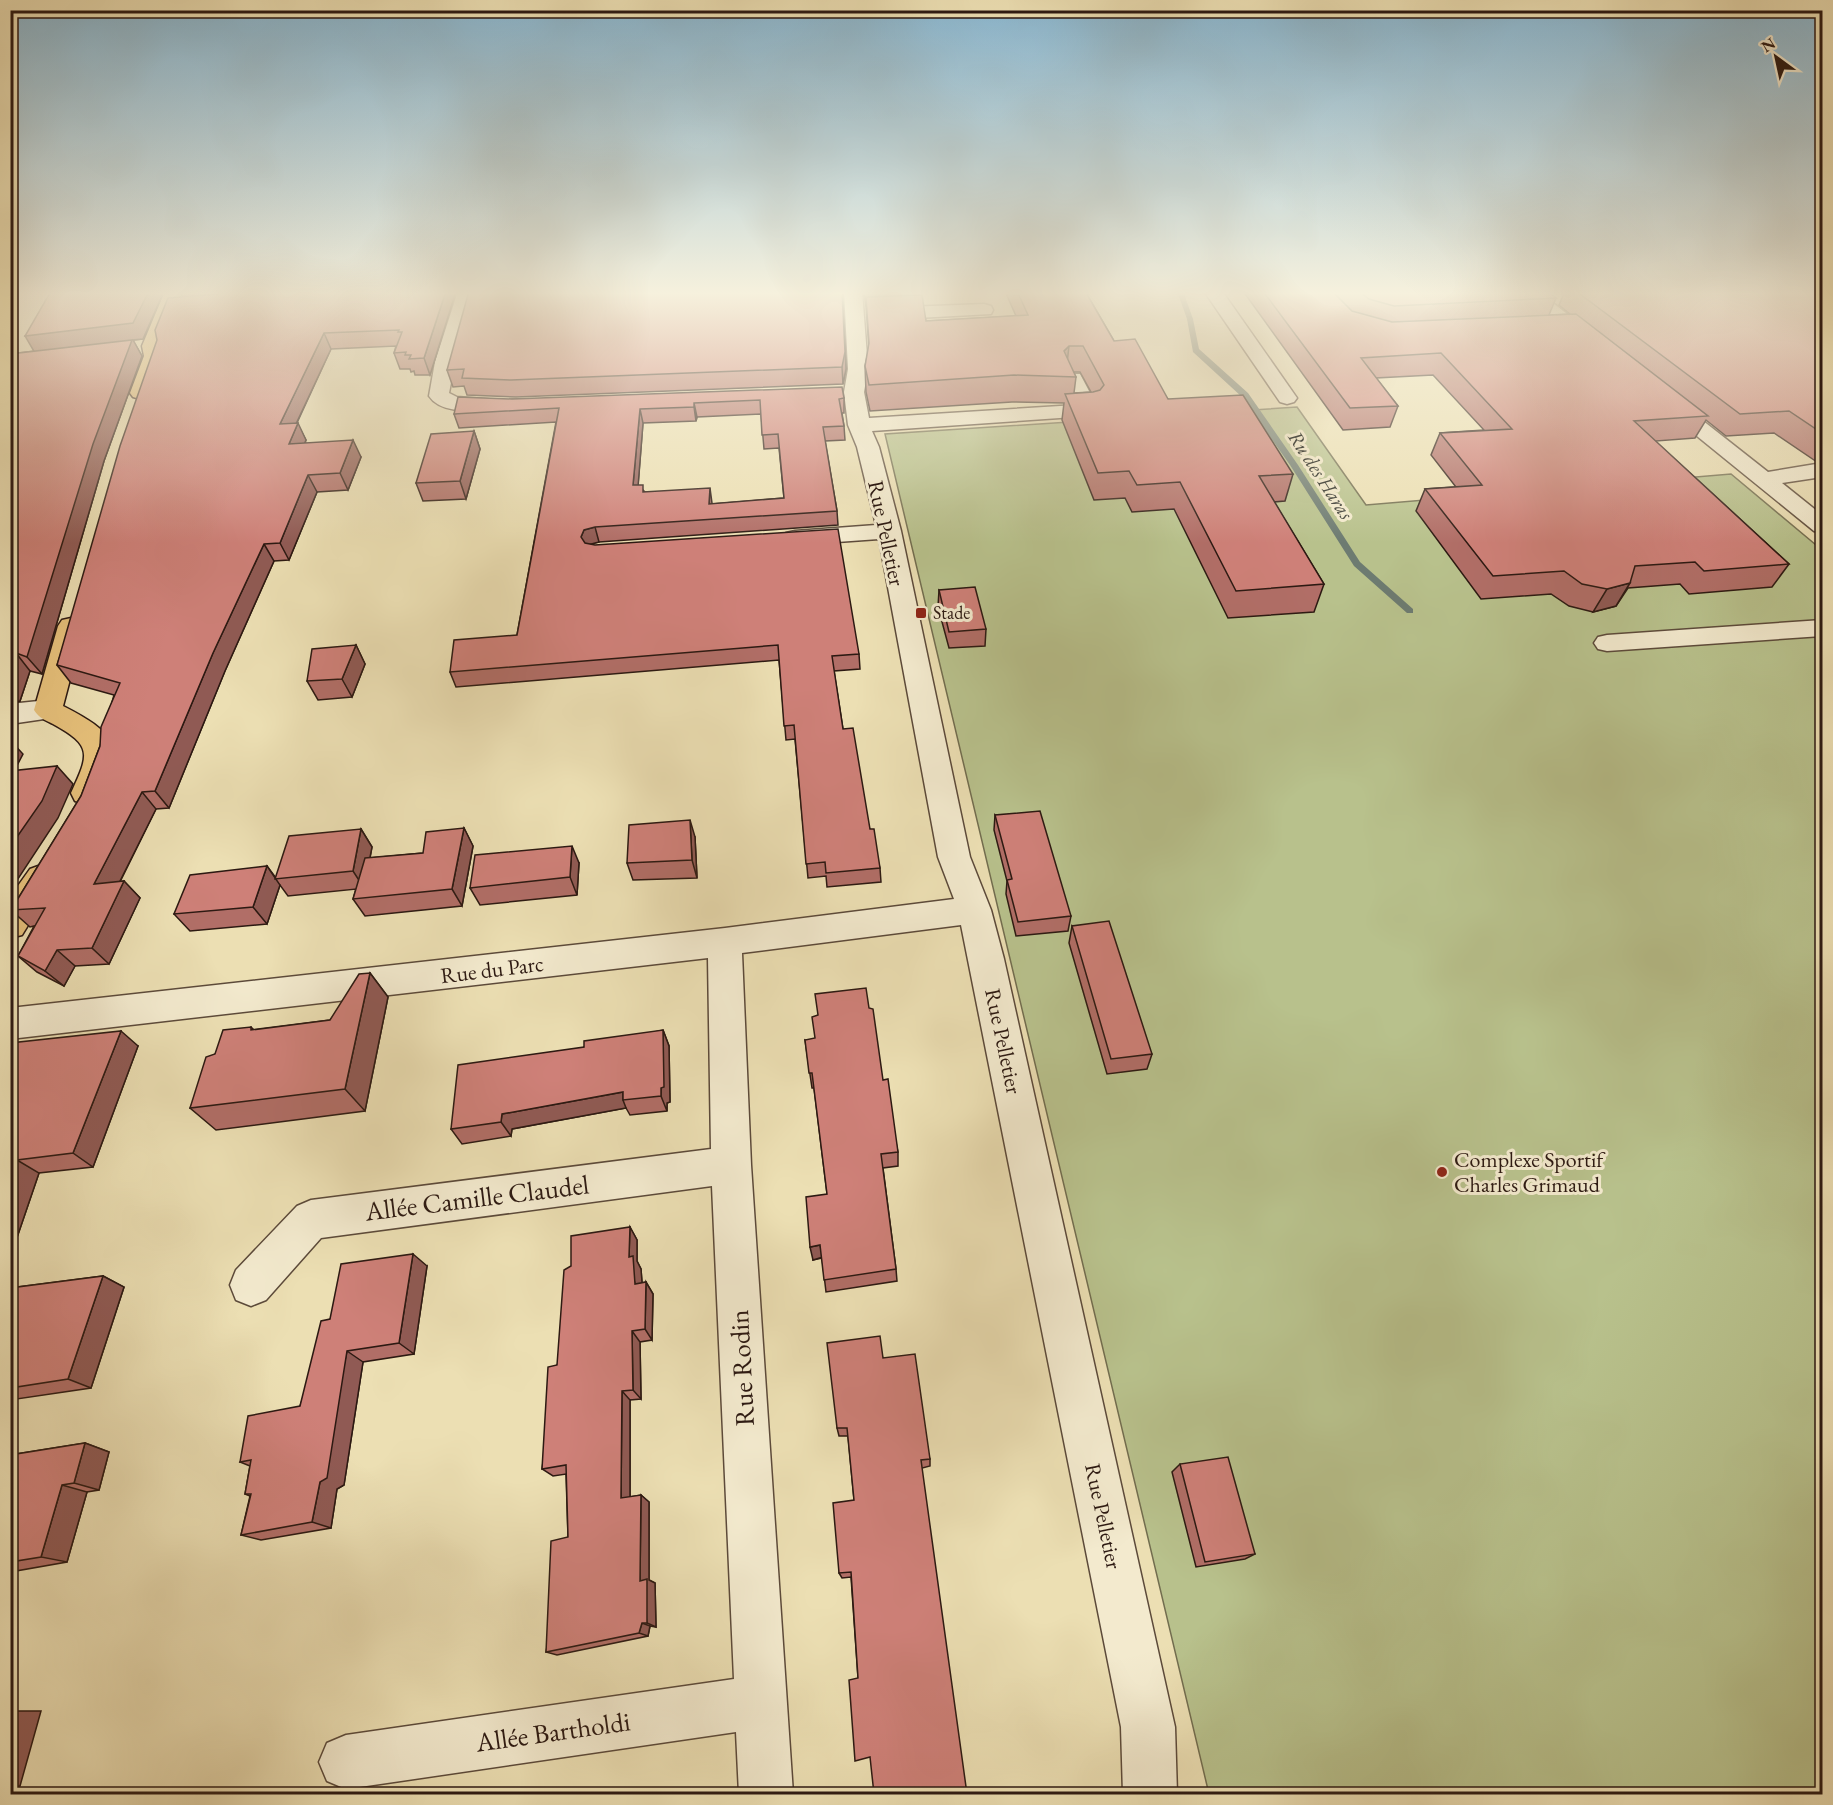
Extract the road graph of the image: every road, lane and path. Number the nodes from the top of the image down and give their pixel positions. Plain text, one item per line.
1 (147, 375) edge
2 (441, 375) edge
3 (856, 375) edge
4 (1271, 375) edge
5 (1073, 378) edge
6 (1653, 390) edge
7 (1287, 398) dead end
8 (848, 404) junction
9 (516, 405) edge
10 (131, 418) edge
11 (1822, 470) edge
12 (1764, 479) junction
13 (1822, 525) edge
14 (889, 531) junction
15 (778, 539) edge
16 (78, 600) edge
17 (1822, 628) edge
18 (1607, 643) dead end
19 (48, 711) junction
20 (10, 714) edge
21 (78, 813) edge
22 (51, 860) edge
23 (974, 910) junction
24 (10, 925) edge
25 (725, 942) junction
26 (10, 1024) edge
27 (730, 1165) junction
28 (252, 1285) dead end
29 (760, 1702) junction
30 (346, 1762) dead end
31 (766, 1794) edge
32 (1150, 1794) edge

1 - 10 main road
2 - 9 street
3 - 8 street, Rue Pelletier
4 - 7 street
5 - 8 street
6 - 12 street
8 - 14 street, Rue Pelletier
11 - 12 street
12 - 13 street
14 - 15 street
14 - 23 street, Rue Pelletier
16 - 19 main road
17 - 18 street
19 - 20 street
19 - 21 main road
22 - 24 main road
23 - 25 street, Rue du Parc
23 - 32 street, Rue Pelletier
25 - 26 street, Rue du Parc
25 - 27 street, Rue Rodin
27 - 28 street, Allée Camille Claudel
27 - 29 street, Rue Rodin
29 - 30 street, Allée Bartholdi
29 - 31 street, Rue Rodin

